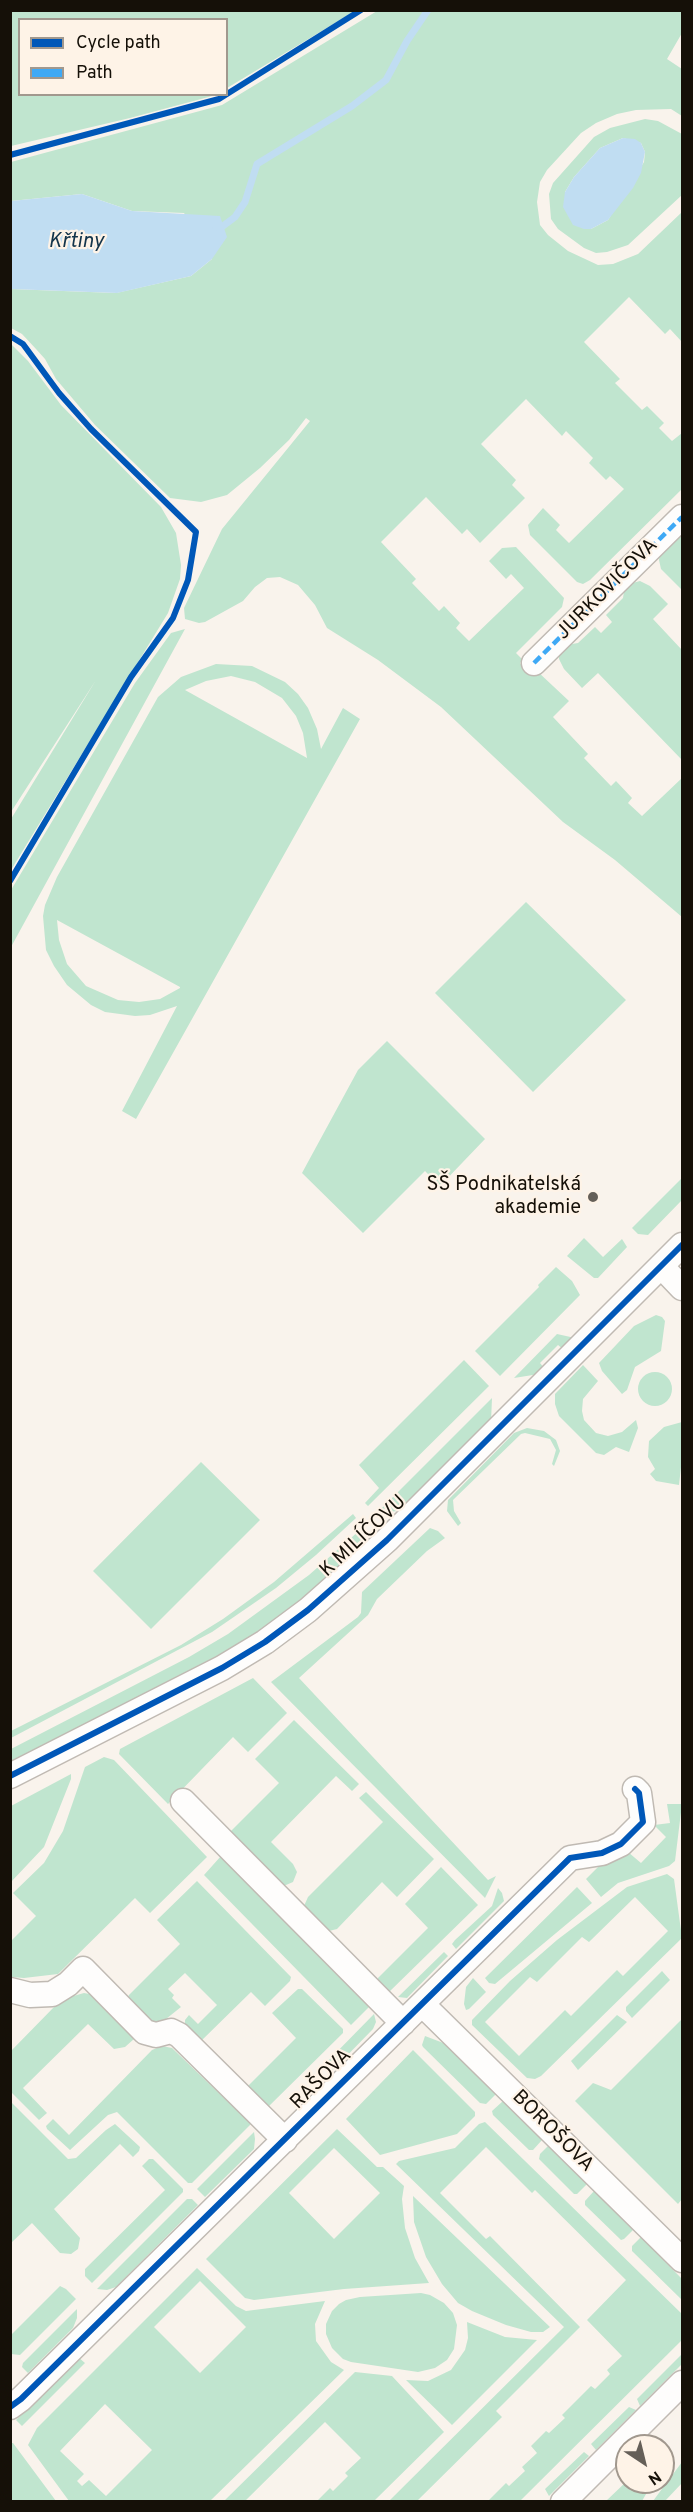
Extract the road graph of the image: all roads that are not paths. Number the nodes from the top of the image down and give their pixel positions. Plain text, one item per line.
1 (682, 517) edge
2 (534, 663) dead end
3 (682, 1245) edge
4 (661, 1266) junction
5 (682, 1288) edge
6 (10, 1776) edge
7 (636, 1789) dead end
8 (183, 1800) dead end
9 (10, 1990) edge
10 (422, 2004) junction
11 (403, 2023) junction
12 (285, 2140) junction
13 (682, 2260) edge
14 (682, 2383) edge
15 (10, 2406) edge
16 (563, 2502) edge

1 - 2 street, JURKOVIČOVA
3 - 4 street, K MILÍČOVU
4 - 5 street
4 - 6 street, K MILÍČOVU
7 - 10 street, RAŠOVA
8 - 11 street
9 - 12 street
10 - 11 street, RAŠOVA
10 - 13 street, BOROŠOVA
11 - 12 street, RAŠOVA
12 - 15 street, RAŠOVA
14 - 16 street

